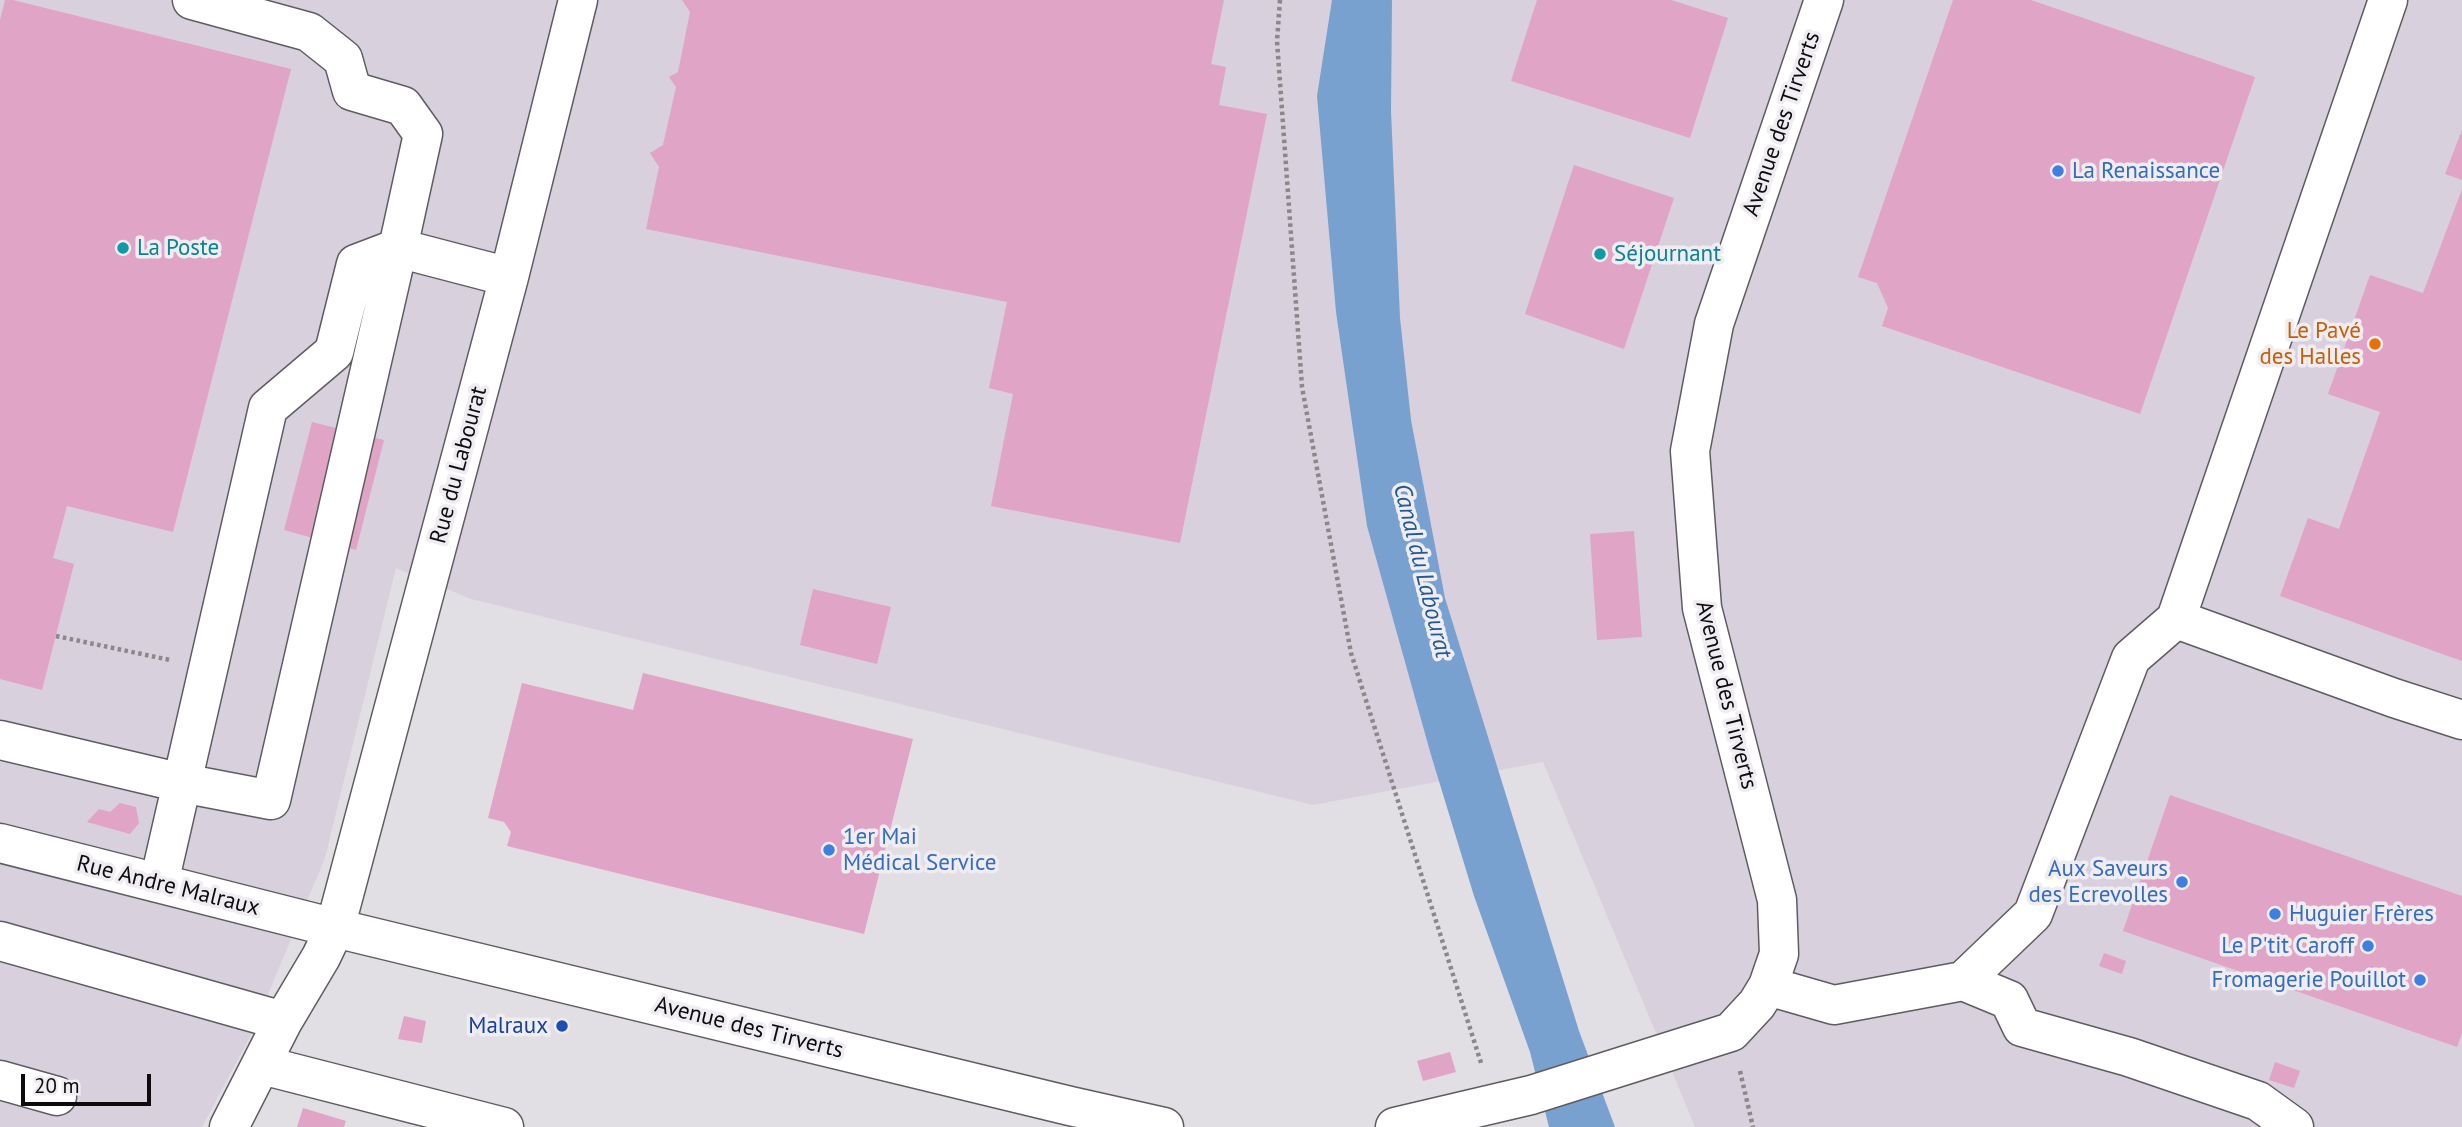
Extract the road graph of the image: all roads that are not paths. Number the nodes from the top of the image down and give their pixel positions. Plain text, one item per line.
1 (191, 0) edge
2 (578, 0) edge
3 (1824, 0) edge
4 (2388, 0) edge
5 (398, 248) junction
6 (509, 277) junction
7 (2176, 619) junction
8 (2462, 720) edge
9 (0, 740) edge
10 (182, 783) junction
11 (0, 843) edge
12 (159, 883) junction
13 (335, 928) junction
14 (0, 941) edge
15 (1963, 981) junction
16 (1769, 986) junction
17 (283, 1021) junction
18 (262, 1065) junction
19 (0, 1080) edge
20 (57, 1096) dead end
21 (1495, 1116) edge
22 (229, 1127) edge
23 (504, 1127) edge
24 (1164, 1127) edge
25 (1395, 1127) edge
26 (2294, 1127) edge

1 - 5 street
2 - 6 street, Rue du Labourat
3 - 16 street, Avenue des Tirverts
4 - 7 street
5 - 6 street
5 - 10 street
5 - 10 street
6 - 13 street, Rue du Labourat
7 - 8 street
7 - 15 street
9 - 10 street
10 - 12 street
11 - 12 street, Rue Andre Malraux
12 - 13 street, Rue Andre Malraux
13 - 17 street, Rue du Labourat
13 - 24 street, Avenue des Tirverts
14 - 17 street
15 - 16 street
15 - 26 street
16 - 21 street, Avenue des Tirverts
17 - 18 street, Rue du Labourat
18 - 22 street, Rue du Labourat
18 - 23 street
19 - 20 street
21 - 25 street, Avenue des Tirverts

